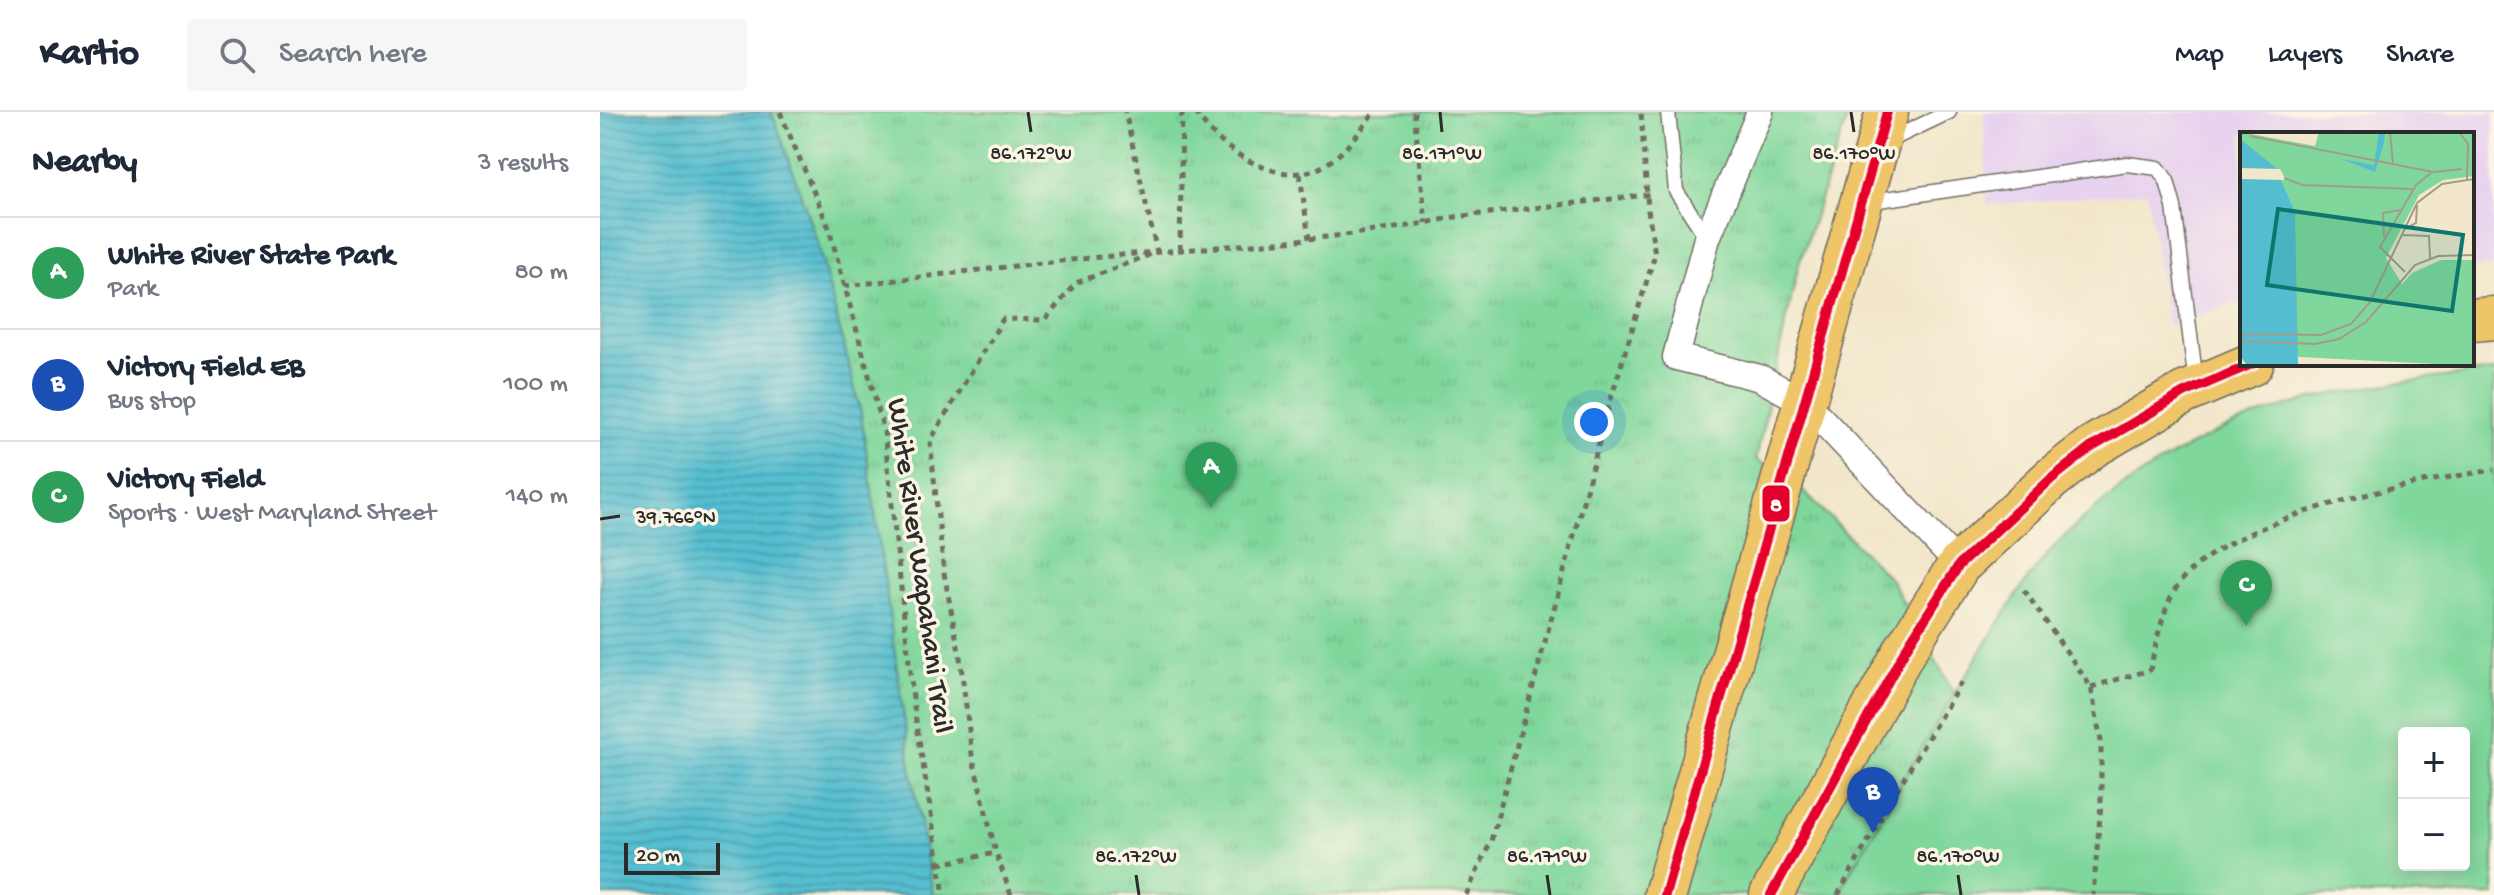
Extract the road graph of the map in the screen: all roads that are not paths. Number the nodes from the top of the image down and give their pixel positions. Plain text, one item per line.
1 (1668, 112) edge
2 (1760, 112) edge
3 (1949, 112) edge
4 (1882, 129) edge
5 (1861, 203) junction
6 (1707, 238) junction
7 (2494, 318) edge
8 (2474, 320) edge
9 (2247, 366) edge
10 (2196, 388) junction
11 (1806, 403) junction
12 (1959, 565) junction
13 (1665, 895) edge
14 (1771, 895) edge

1 - 6 lane
2 - 6 street
3 - 4 lane
4 - 5 main road
5 - 10 lane
5 - 11 main road
6 - 11 street
7 - 8 main road
9 - 10 main road
10 - 12 main road
11 - 12 street
11 - 13 main road
12 - 14 main road

